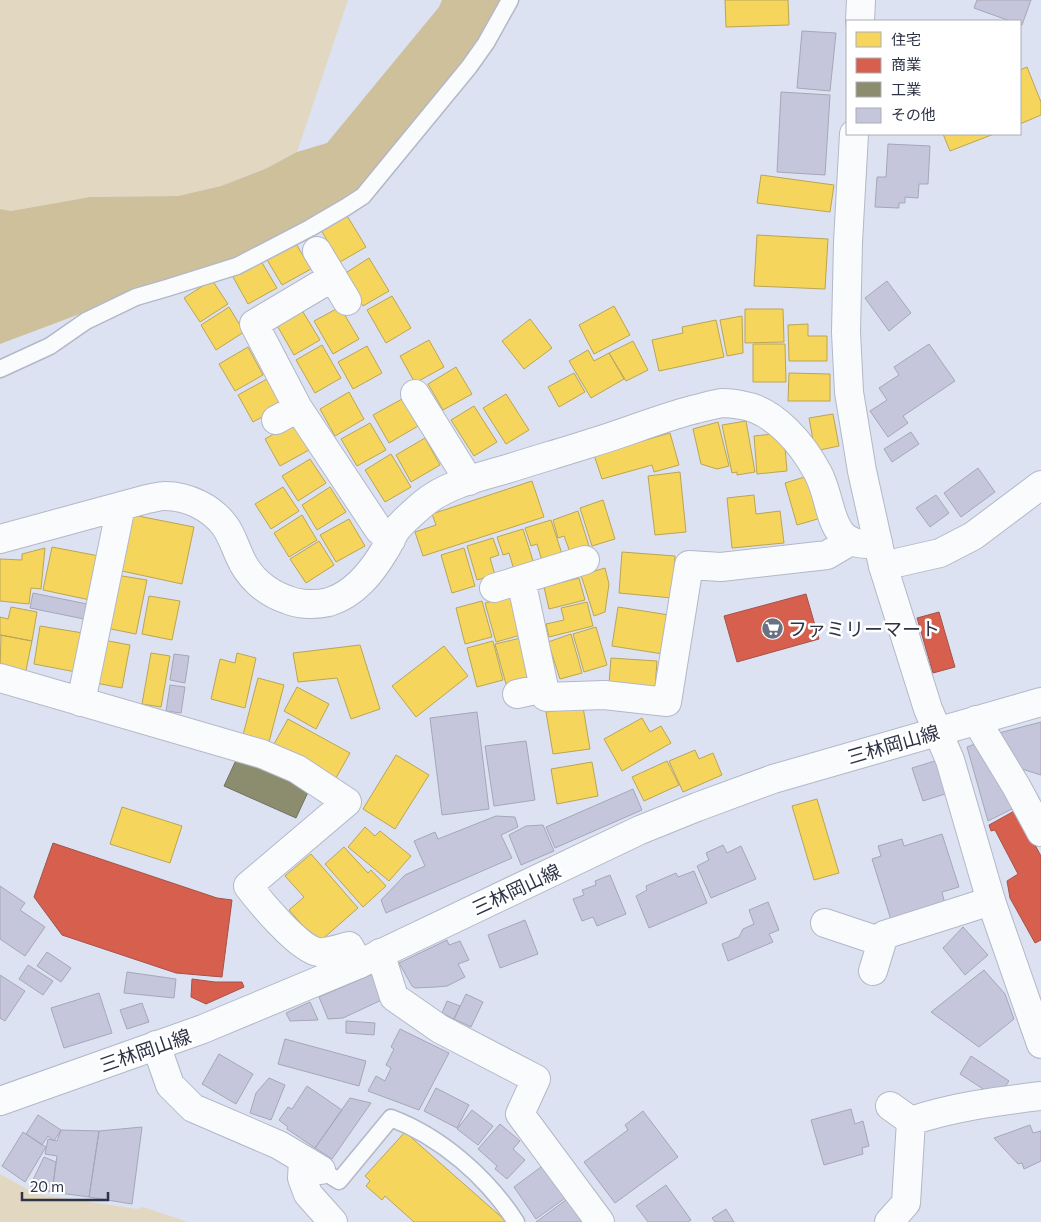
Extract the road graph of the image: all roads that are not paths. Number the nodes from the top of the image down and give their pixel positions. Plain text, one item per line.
1 (510, 0) edge
2 (861, 0) edge
3 (860, 20) edge
4 (854, 135) edge
5 (317, 251) dead end
6 (333, 276) junction
7 (347, 301) dead end
8 (0, 369) edge
9 (415, 394) dead end
10 (469, 481) junction
11 (1041, 485) edge
12 (121, 506) junction
13 (0, 539) edge
14 (391, 540) junction
15 (849, 542) junction
16 (881, 555) junction
17 (585, 560) dead end
18 (522, 580) junction
19 (494, 588) dead end
20 (0, 678) edge
21 (544, 688) junction
22 (517, 694) dead end
23 (81, 702) junction
24 (1041, 702) edge
25 (976, 720) junction
26 (938, 731) junction
27 (1041, 832) edge
28 (992, 901) junction
29 (825, 923) dead end
30 (882, 942) junction
31 (370, 958) junction
32 (873, 971) dead end
33 (1041, 1044) edge
34 (156, 1045) junction
35 (1041, 1096) edge
36 (0, 1101) edge
37 (312, 1165) junction
38 (333, 1222) edge
39 (516, 1222) edge
40 (600, 1222) edge
41 (889, 1222) edge

1 - 8 lane
2 - 3 street
4 - 16 street
5 - 6 street
6 - 7 street
6 - 14 street
9 - 10 street
10 - 14 street
10 - 15 street
11 - 16 street
12 - 13 street
12 - 14 street
12 - 23 street
15 - 16 street
15 - 21 street
16 - 26 street
17 - 18 street
18 - 19 street
18 - 21 street
20 - 23 street
21 - 22 street
23 - 31 street
24 - 25 street, 三林岡山線
25 - 26 street, 三林岡山線
25 - 27 street
26 - 28 street
26 - 31 street, 三林岡山線
28 - 30 street
28 - 33 street
29 - 30 street
30 - 32 street
31 - 34 street, 三林岡山線
31 - 40 street
34 - 36 street, 三林岡山線
34 - 37 street
35 - 41 street
37 - 38 street
37 - 39 lane

